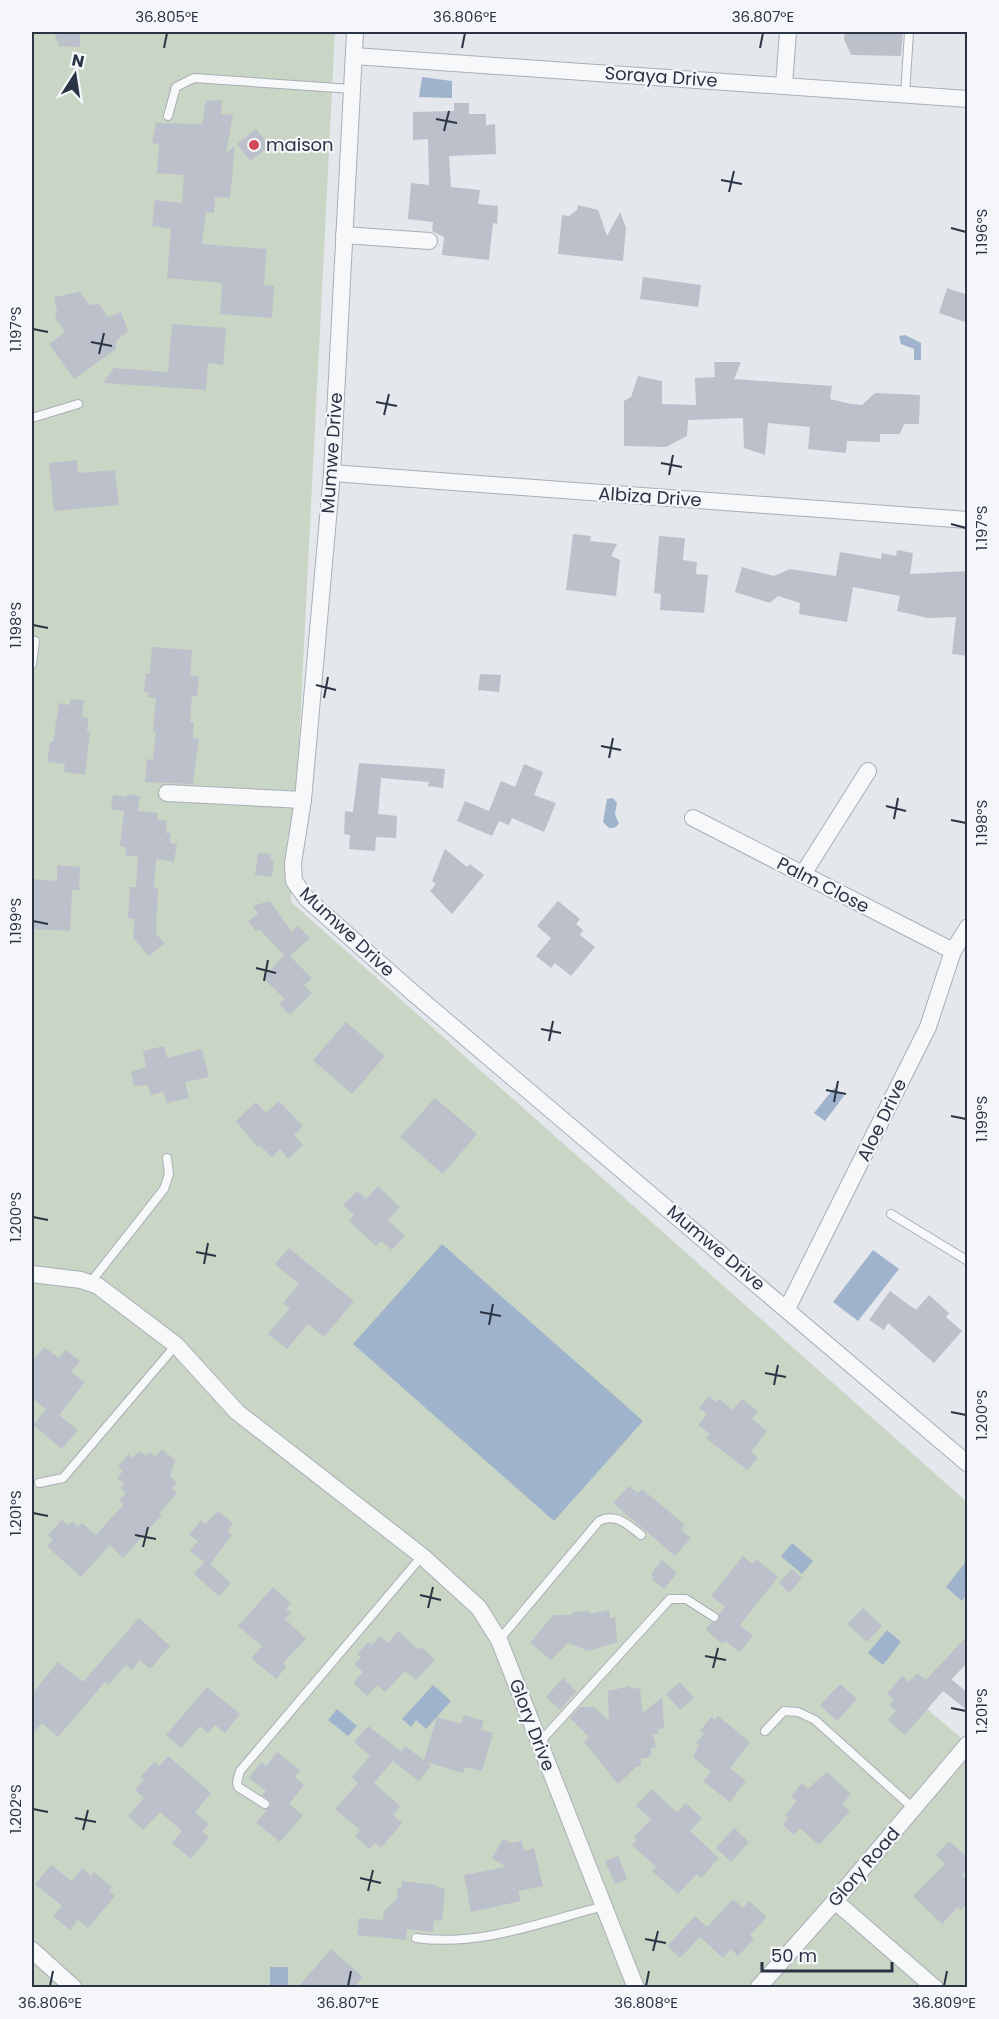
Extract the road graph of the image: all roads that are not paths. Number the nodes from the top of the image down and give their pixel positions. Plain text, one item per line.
1 (355, 32) edge
2 (788, 32) edge
3 (909, 32) edge
4 (354, 56) junction
5 (784, 85) junction
6 (352, 89) junction
7 (905, 95) junction
8 (968, 99) edge
9 (168, 116) dead end
10 (344, 235) junction
11 (429, 241) dead end
12 (78, 404) dead end
13 (32, 418) edge
14 (332, 473) junction
15 (968, 520) edge
16 (35, 641) dead end
17 (32, 664) edge
18 (868, 771) dead end
19 (167, 793) dead end
20 (303, 800) junction
21 (693, 818) dead end
22 (803, 874) junction
23 (968, 927) edge
24 (953, 951) junction
25 (167, 1158) dead end
26 (891, 1214) dead end
27 (968, 1261) edge
28 (32, 1274) edge
29 (90, 1283) junction
30 (787, 1309) junction
31 (176, 1345) junction
32 (968, 1464) edge
33 (39, 1484) dead end
34 (641, 1535) dead end
35 (422, 1556) junction
36 (714, 1617) dead end
37 (500, 1640) junction
38 (765, 1731) dead end
39 (538, 1744) junction
40 (968, 1744) edge
41 (265, 1804) dead end
42 (914, 1810) junction
43 (835, 1901) junction
44 (604, 1905) junction
45 (416, 1938) dead end
46 (32, 1950) edge
47 (74, 1988) edge
48 (636, 1988) edge
49 (758, 1988) edge
50 (935, 1988) edge

1 - 4 street, Mumwe Drive
2 - 5 street
3 - 7 lane
4 - 5 street, Soraya Drive
4 - 6 street, Mumwe Drive
5 - 7 street, Soraya Drive
6 - 9 lane
6 - 10 street, Mumwe Drive
7 - 8 street, Soraya Drive
10 - 11 street
10 - 14 street, Mumwe Drive
12 - 13 lane
14 - 15 street, Albiza Drive
14 - 20 street, Mumwe Drive
16 - 17 lane
18 - 22 street
19 - 20 street
20 - 30 street, Mumwe Drive
21 - 22 street, Palm Close
22 - 24 street, Palm Close
23 - 24 street, Aloe Drive
24 - 30 street, Aloe Drive
25 - 29 lane
26 - 27 lane
28 - 29 street
29 - 31 street, Glory Drive
30 - 32 street, Mumwe Drive
31 - 33 lane
31 - 35 street, Glory Drive
34 - 37 lane
35 - 37 street, Glory Drive
35 - 41 lane
36 - 39 lane
37 - 39 street, Glory Drive
38 - 42 lane
39 - 44 street, Glory Drive
40 - 42 street, Glory Road
42 - 43 street, Glory Road
43 - 49 street, Glory Road
43 - 50 street
44 - 45 lane
44 - 48 street, Glory Drive
46 - 47 street

